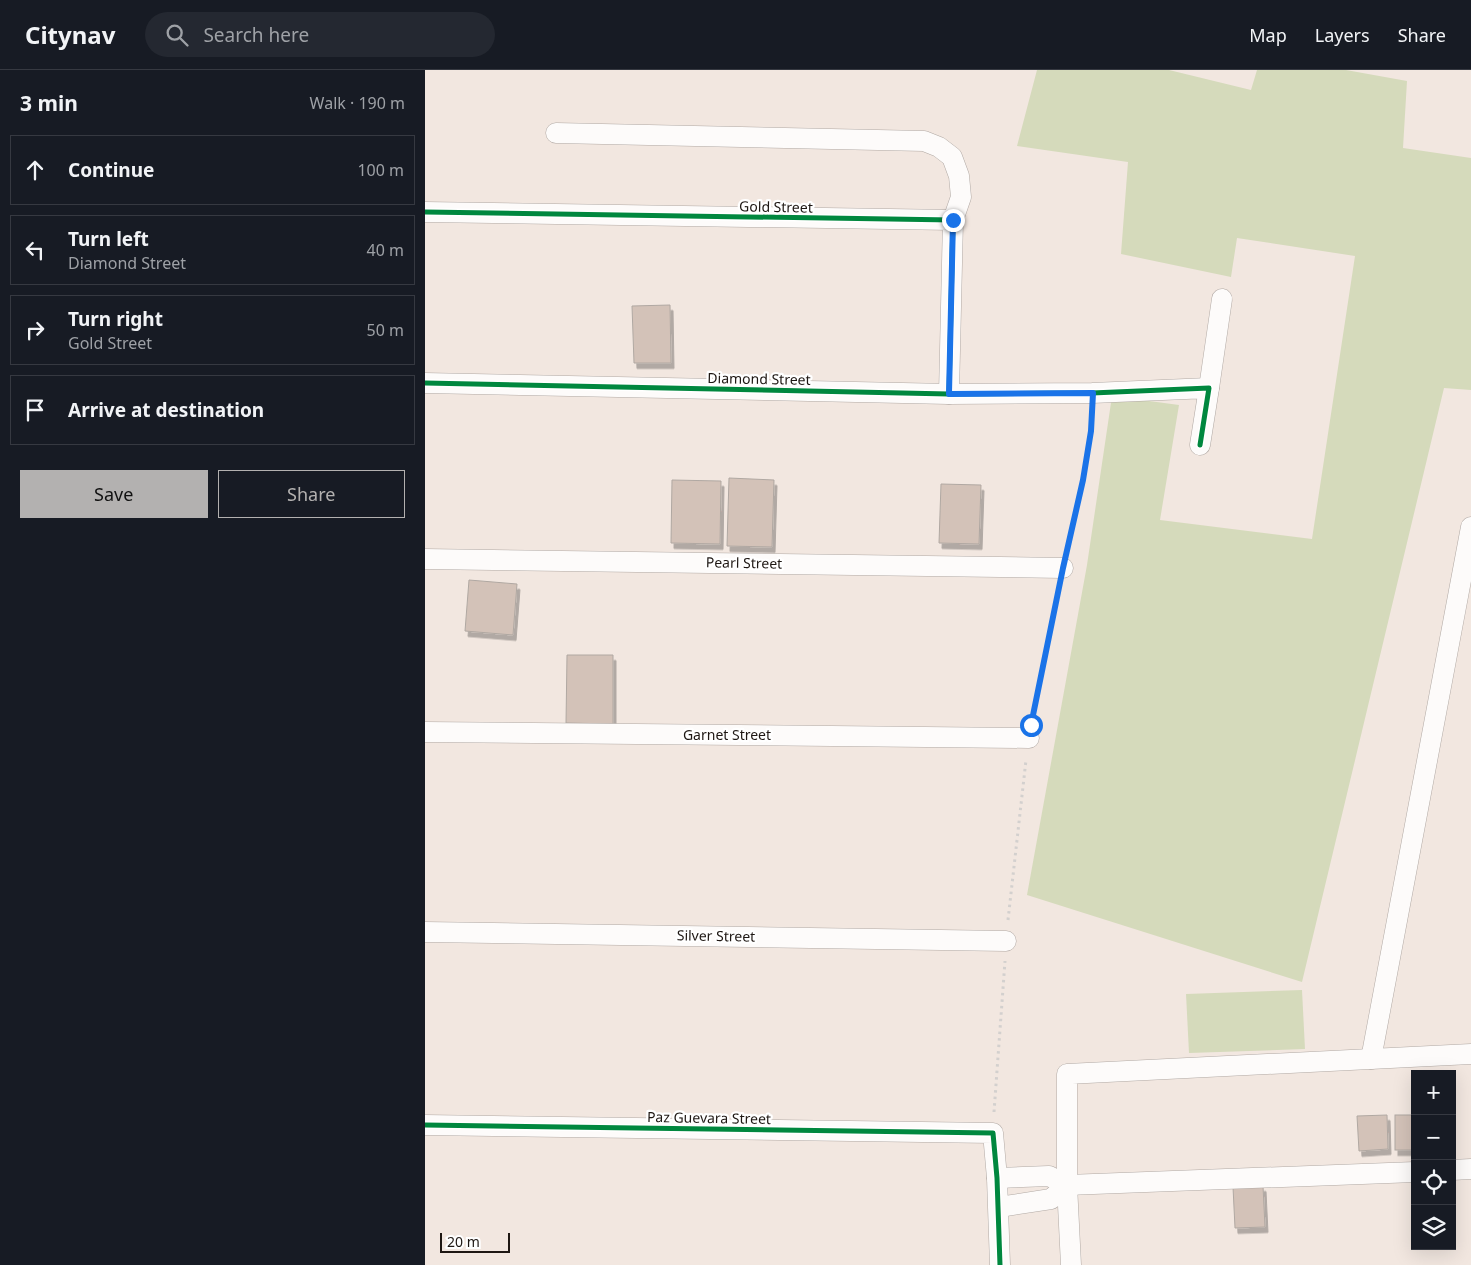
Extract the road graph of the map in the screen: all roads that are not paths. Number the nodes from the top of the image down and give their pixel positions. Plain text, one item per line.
1 (556, 133) dead end
2 (425, 212) edge
3 (953, 220) junction
4 (1222, 299) dead end
5 (425, 383) edge
6 (1209, 388) junction
7 (949, 394) junction
8 (1200, 445) dead end
9 (1471, 527) edge
10 (425, 558) edge
11 (1063, 568) road end
12 (425, 732) edge
13 (1029, 738) road end
14 (425, 932) edge
15 (1006, 941) road end
16 (1471, 1054) edge
17 (1371, 1059) junction
18 (425, 1125) edge
19 (1471, 1169) edge
20 (1456, 1170) edge
21 (1411, 1172) edge
22 (997, 1178) junction
23 (1067, 1185) junction
24 (999, 1207) junction
25 (1000, 1265) edge
26 (1071, 1265) edge

1 - 3 street
2 - 3 street, Gold Street
3 - 7 street
4 - 6 street
5 - 7 street, Diamond Street
6 - 7 street, Diamond Street
6 - 8 street
9 - 17 street
10 - 11 street, Pearl Street
12 - 13 street, Garnet Street
14 - 15 street, Silver Street
16 - 17 street
17 - 23 street
18 - 22 street, Paz Guevara Street
19 - 20 street
21 - 23 street
22 - 23 street
22 - 24 street
23 - 24 street
23 - 26 street
24 - 25 street

